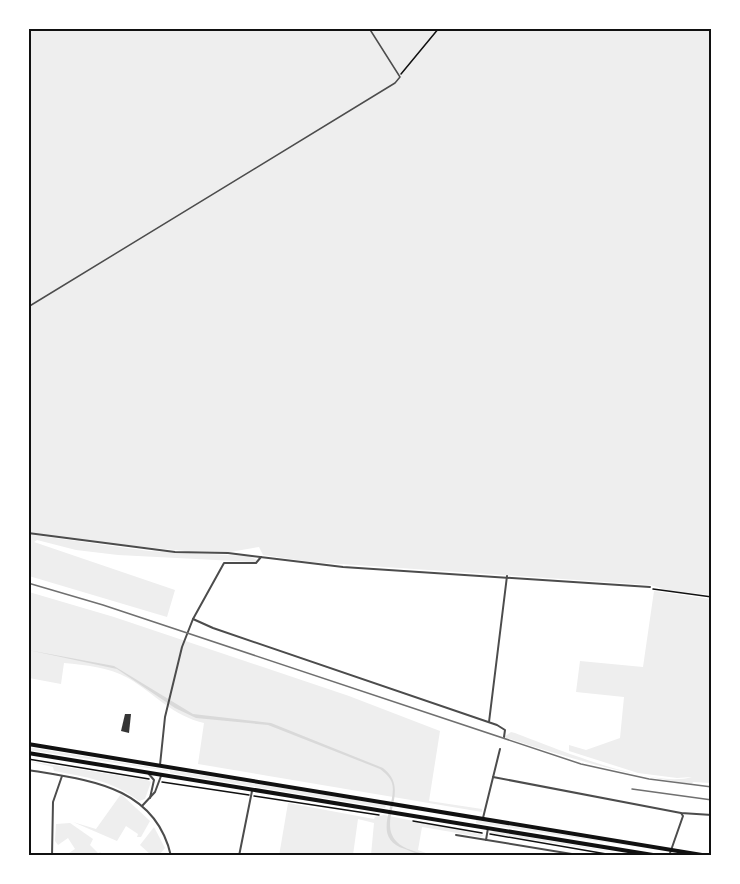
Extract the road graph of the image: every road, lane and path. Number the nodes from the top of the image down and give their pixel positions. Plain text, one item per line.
1 (369, 28) edge
2 (439, 28) edge
3 (400, 78) junction
4 (28, 307) edge
5 (28, 533) edge
6 (261, 556) junction
7 (507, 576) junction
8 (650, 587) joint
9 (711, 597) edge
10 (193, 618) junction
11 (489, 722) junction
12 (504, 737) dead end
13 (28, 744) edge
14 (500, 749) dead end
15 (28, 753) edge
16 (28, 759) edge
17 (160, 766) junction
18 (28, 770) edge
19 (144, 771) junction
20 (164, 775) junction
21 (62, 776) junction
22 (493, 777) junction
23 (152, 781) dead end
24 (160, 782) dead end
25 (253, 789) junction
26 (150, 798) junction
27 (142, 806) junction
28 (681, 813) junction
29 (711, 815) edge
30 (375, 816) dead end
31 (483, 818) junction
32 (416, 822) dead end
33 (488, 827) junction
34 (485, 833) dead end
35 (489, 834) dead end
36 (456, 835) dead end
37 (486, 840) junction
38 (671, 849) junction
39 (52, 855) edge
40 (171, 855) edge
41 (239, 855) edge
42 (584, 855) edge
43 (618, 855) edge
44 (659, 855) edge
45 (669, 855) edge
46 (708, 855) edge

1 - 3 lane
2 - 3 path
3 - 4 lane
5 - 6 street
6 - 7 street
6 - 10 street
7 - 8 street
7 - 11 street
8 - 9 path
10 - 11 street
10 - 17 street
11 - 12 street
13 - 17 main road
14 - 22 street
15 - 19 main road
16 - 23 path
17 - 31 main road
18 - 21 street
19 - 20 main road
19 - 26 street
20 - 25 main road
20 - 26 street
21 - 27 street
21 - 39 street
22 - 28 street
22 - 31 street
24 - 30 path
25 - 33 main road
25 - 41 street
26 - 27 street
27 - 40 street
28 - 29 street
28 - 38 street
31 - 38 main road
32 - 34 path
33 - 37 street
33 - 44 main road
35 - 43 path
36 - 37 street
37 - 42 street
38 - 45 street
38 - 46 main road

